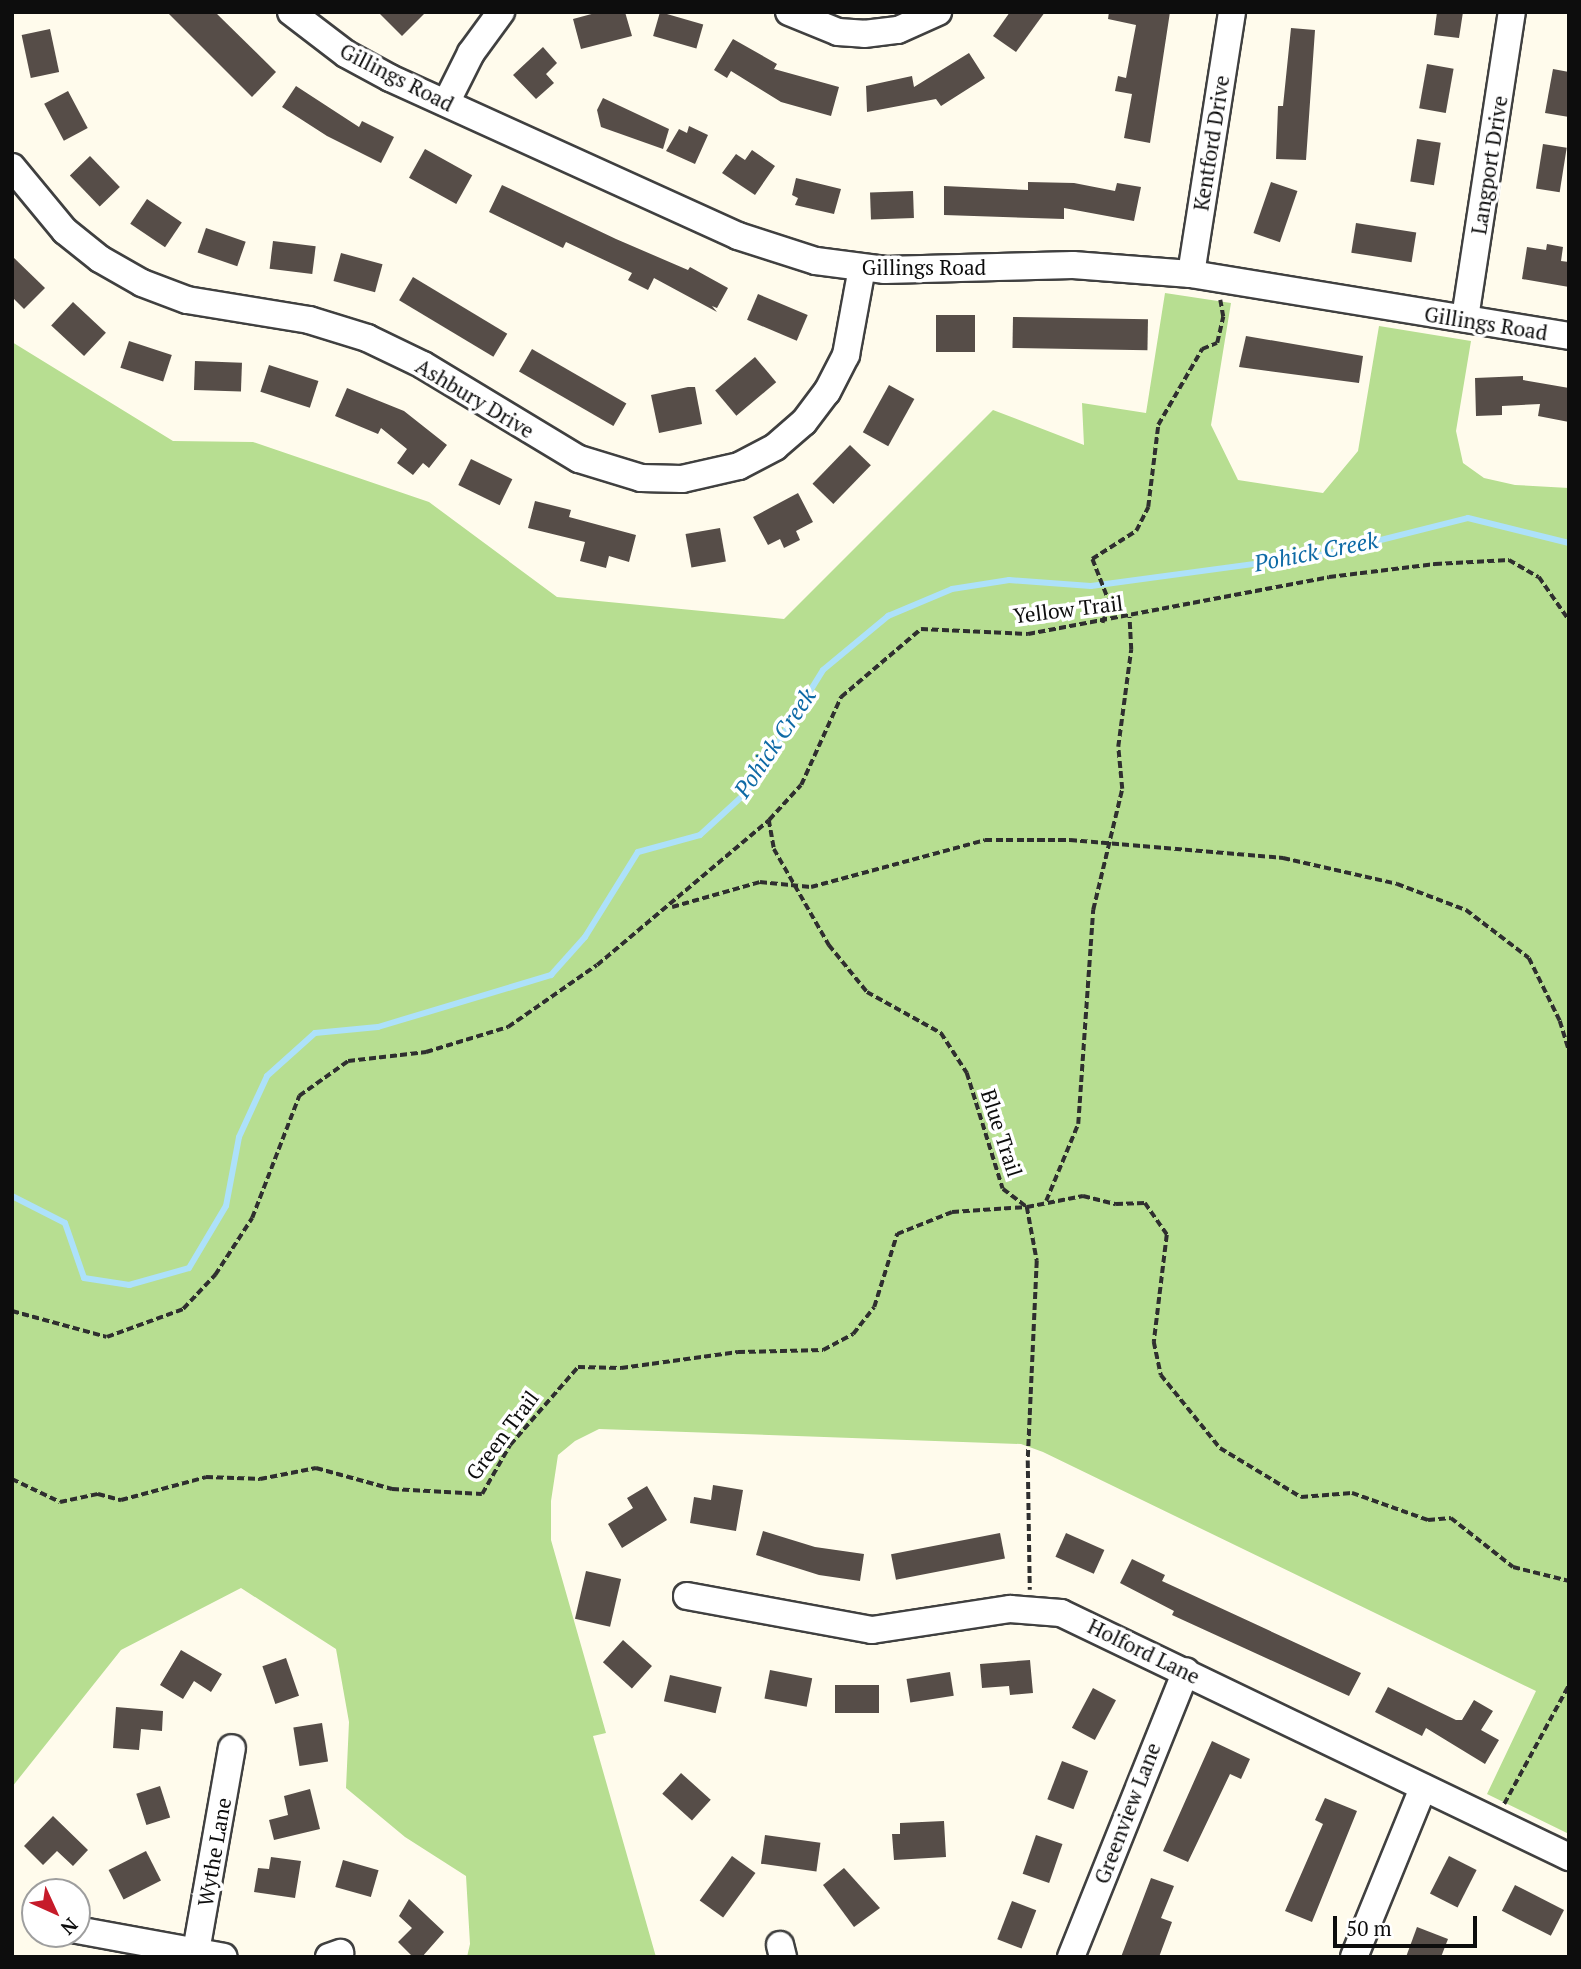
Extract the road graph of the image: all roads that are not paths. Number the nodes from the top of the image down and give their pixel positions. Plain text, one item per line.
1 (291, 12) edge
2 (501, 12) edge
3 (789, 12) edge
4 (938, 12) edge
5 (1232, 12) edge
6 (1513, 12) edge
7 (446, 103) junction
8 (12, 167) edge
9 (862, 268) junction
10 (1191, 274) junction
11 (1465, 317) junction
12 (1569, 336) edge
13 (687, 1596) dead end
14 (1186, 1671) junction
15 (232, 1748) dead end
16 (1423, 1788) junction
17 (1569, 1857) edge
18 (91, 1933) edge
19 (196, 1954) edge
20 (224, 1957) edge
21 (1071, 1957) edge
22 (1354, 1957) edge

1 - 7 street, Gillings Road
2 - 7 street
3 - 4 street
5 - 10 street, Kentford Drive
6 - 11 street, Langport Drive
7 - 9 street, Gillings Road
8 - 9 street, Ashbury Drive
9 - 10 street, Gillings Road
10 - 11 street, Gillings Road
11 - 12 street, Gillings Road
13 - 14 street, Holford Lane
14 - 16 street, Holford Lane
14 - 21 street, Greenview Lane
15 - 19 street, Wythe Lane
16 - 17 street, Holford Lane
16 - 22 street
18 - 19 street
19 - 20 street

